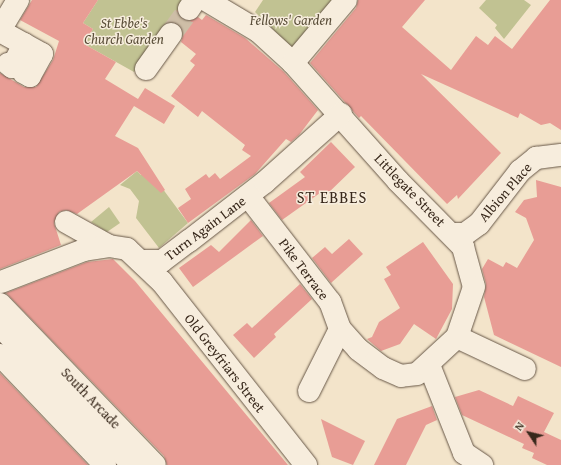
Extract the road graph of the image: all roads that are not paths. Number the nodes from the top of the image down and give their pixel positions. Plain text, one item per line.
1 (18, 0) edge
2 (346, 0) edge
3 (197, 3) edge
4 (0, 30) edge
5 (171, 34) tunnel mouth
6 (293, 63) junction
7 (16, 69) dead end
8 (146, 69) dead end
9 (341, 114) junction
10 (561, 155) edge
11 (248, 196) junction
12 (66, 222) dead end
13 (452, 234) junction
14 (109, 246) junction
15 (143, 261) junction
16 (1, 282) edge
17 (0, 304) edge
18 (0, 326) edge
19 (340, 329) junction
20 (457, 337) junction
21 (0, 355) edge
22 (52, 358) junction
23 (429, 364) junction
24 (525, 369) dead end
25 (0, 377) edge
26 (309, 391) dead end
27 (15, 393) junction
28 (130, 437) junction
29 (84, 465) edge
30 (100, 465) edge
31 (105, 465) edge
32 (133, 465) edge
33 (155, 465) edge
34 (306, 465) edge
35 (482, 465) edge

1 - 4 street
2 - 6 street
3 - 6 street, Littlegate Street
4 - 7 street
5 - 8 street
6 - 9 street, Littlegate Street
9 - 11 street, Turn Again Lane
9 - 13 street, Littlegate Street
10 - 13 street, Albion Place
11 - 15 street, Turn Again Lane
11 - 19 street, Pike Terrace
12 - 14 street
13 - 20 street, Littlegate Street
14 - 15 street
14 - 16 street
15 - 34 street, Old Greyfriars Street
17 - 22 street, South Arcade
18 - 32 street, South Arcade
19 - 23 street
19 - 26 street
20 - 23 street
20 - 24 street
21 - 31 street
22 - 27 street, South Arcade
22 - 28 street, South Arcade
23 - 35 street
25 - 27 street
27 - 29 street
28 - 30 street, South Arcade
28 - 33 street, South Arcade

